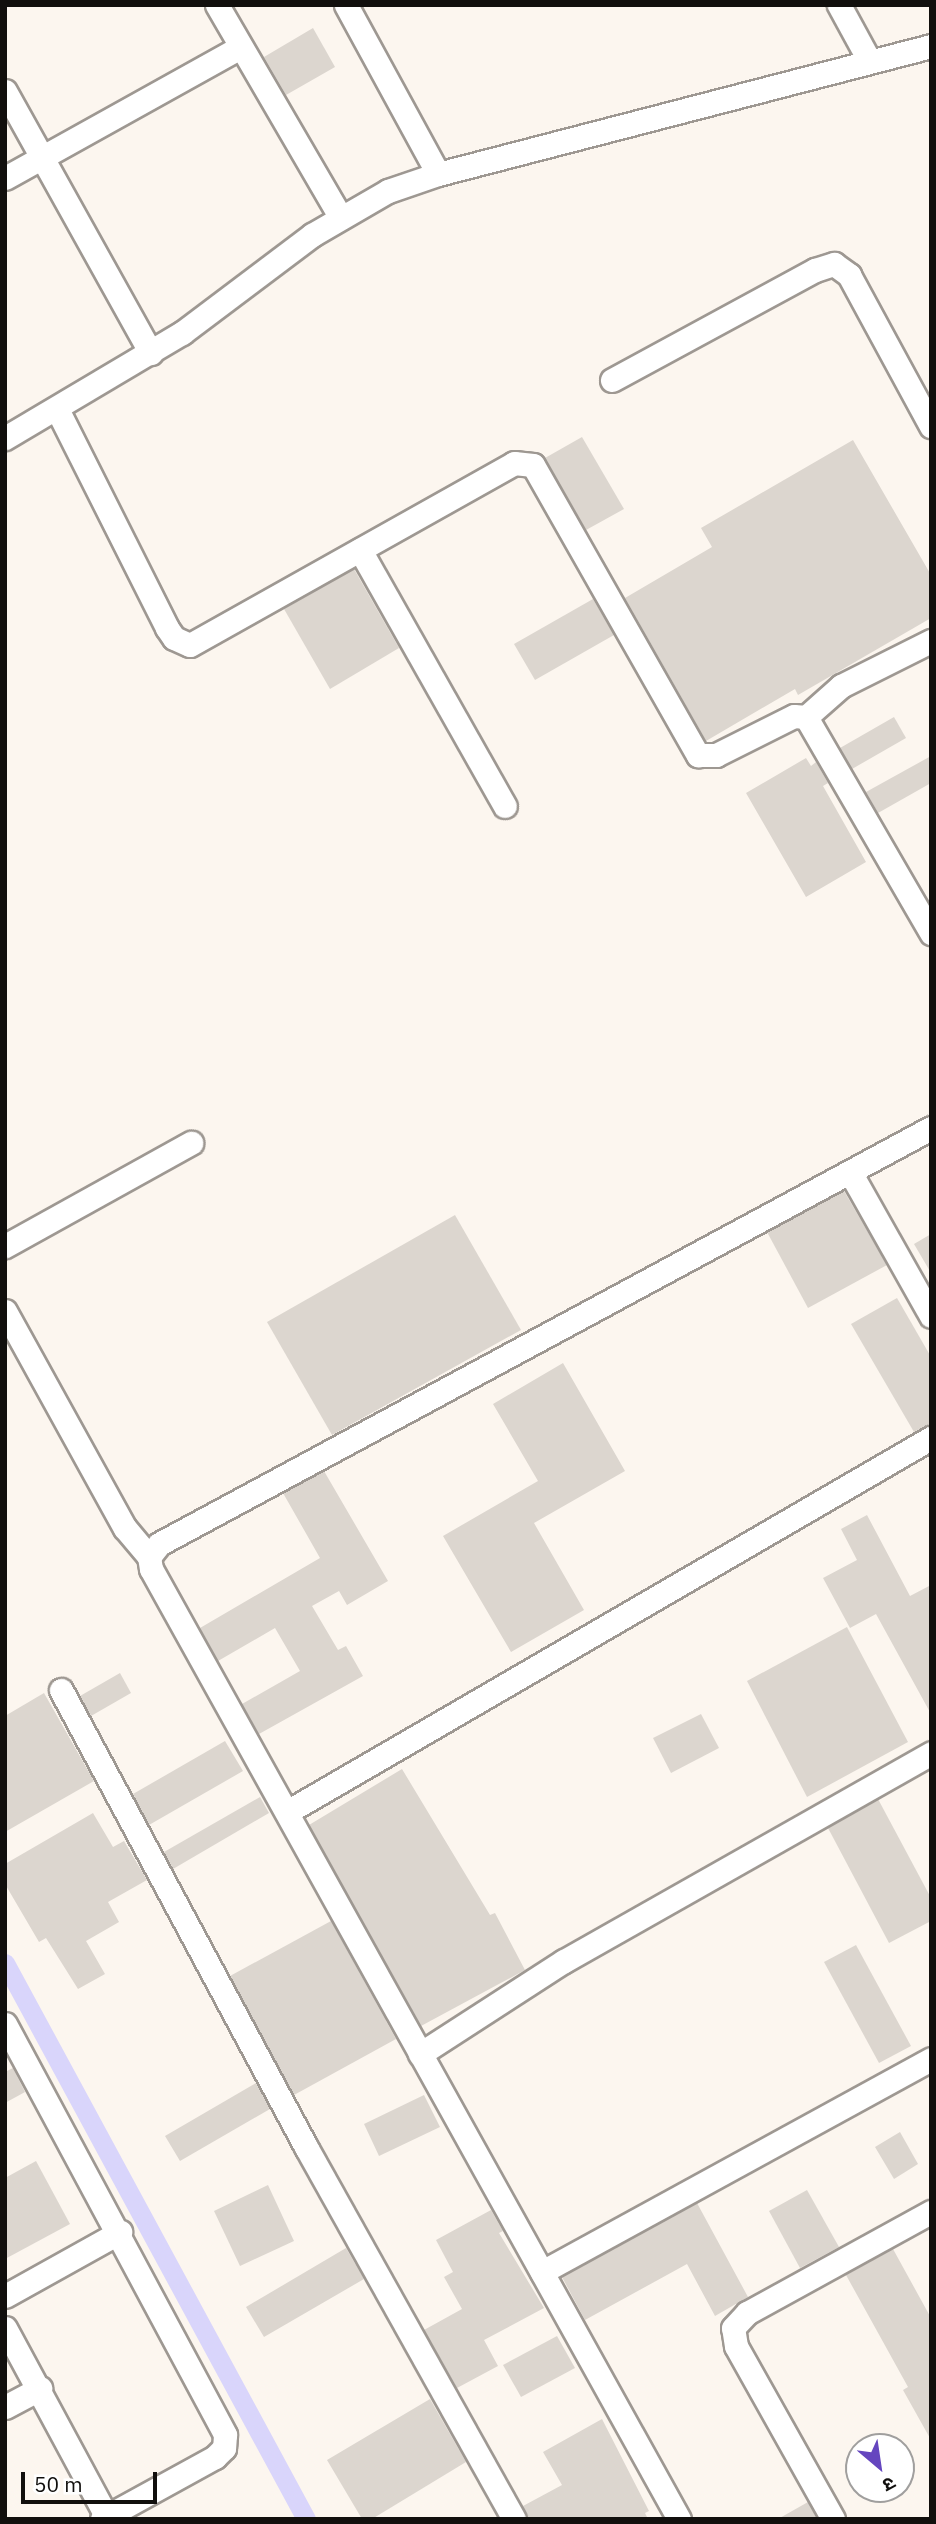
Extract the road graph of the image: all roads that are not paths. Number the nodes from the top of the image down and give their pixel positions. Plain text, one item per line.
1 (217, 5) edge
2 (346, 5) edge
3 (839, 5) edge
4 (931, 46) edge
5 (240, 47) junction
6 (869, 60) junction
7 (6, 95) edge
8 (43, 157) junction
9 (438, 174) junction
10 (5, 177) edge
11 (340, 216) junction
12 (151, 353) junction
13 (612, 380) dead end
14 (57, 409) junction
15 (931, 426) edge
16 (5, 439) edge
17 (360, 550) junction
18 (931, 641) edge
19 (806, 717) junction
20 (505, 806) dead end
21 (931, 933) edge
22 (931, 1128) edge
23 (191, 1143) dead end
24 (850, 1172) junction
25 (5, 1246) edge
26 (5, 1311) edge
27 (931, 1316) edge
28 (931, 1438) edge
29 (149, 1557) junction
30 (61, 1690) dead end
31 (931, 1753) edge
32 (287, 1811) junction
33 (6, 2027) edge
34 (420, 2054) junction
35 (931, 2059) edge
36 (931, 2212) edge
37 (120, 2232) junction
38 (542, 2272) junction
39 (5, 2296) edge
40 (5, 2328) edge
41 (40, 2388) junction
42 (5, 2407) edge
43 (105, 2518) edge
44 (514, 2519) edge
45 (679, 2519) edge
46 (832, 2519) edge

1 - 5 street
2 - 9 street
3 - 6 street
4 - 6 street
5 - 8 street
5 - 11 street
6 - 9 street
7 - 8 street
8 - 10 street
8 - 12 street
9 - 11 street
11 - 12 street
12 - 14 street
13 - 15 street
14 - 16 street
14 - 17 street
17 - 19 street
17 - 20 street
18 - 19 street
19 - 21 street
22 - 24 street
23 - 25 street
24 - 27 street
24 - 29 street
26 - 29 street
28 - 32 street
29 - 32 street
30 - 44 street
31 - 34 street
32 - 34 street
33 - 37 street
34 - 38 street
35 - 38 street
36 - 46 street
37 - 39 street
37 - 43 street
38 - 45 street
40 - 41 street
41 - 42 street
41 - 43 street

